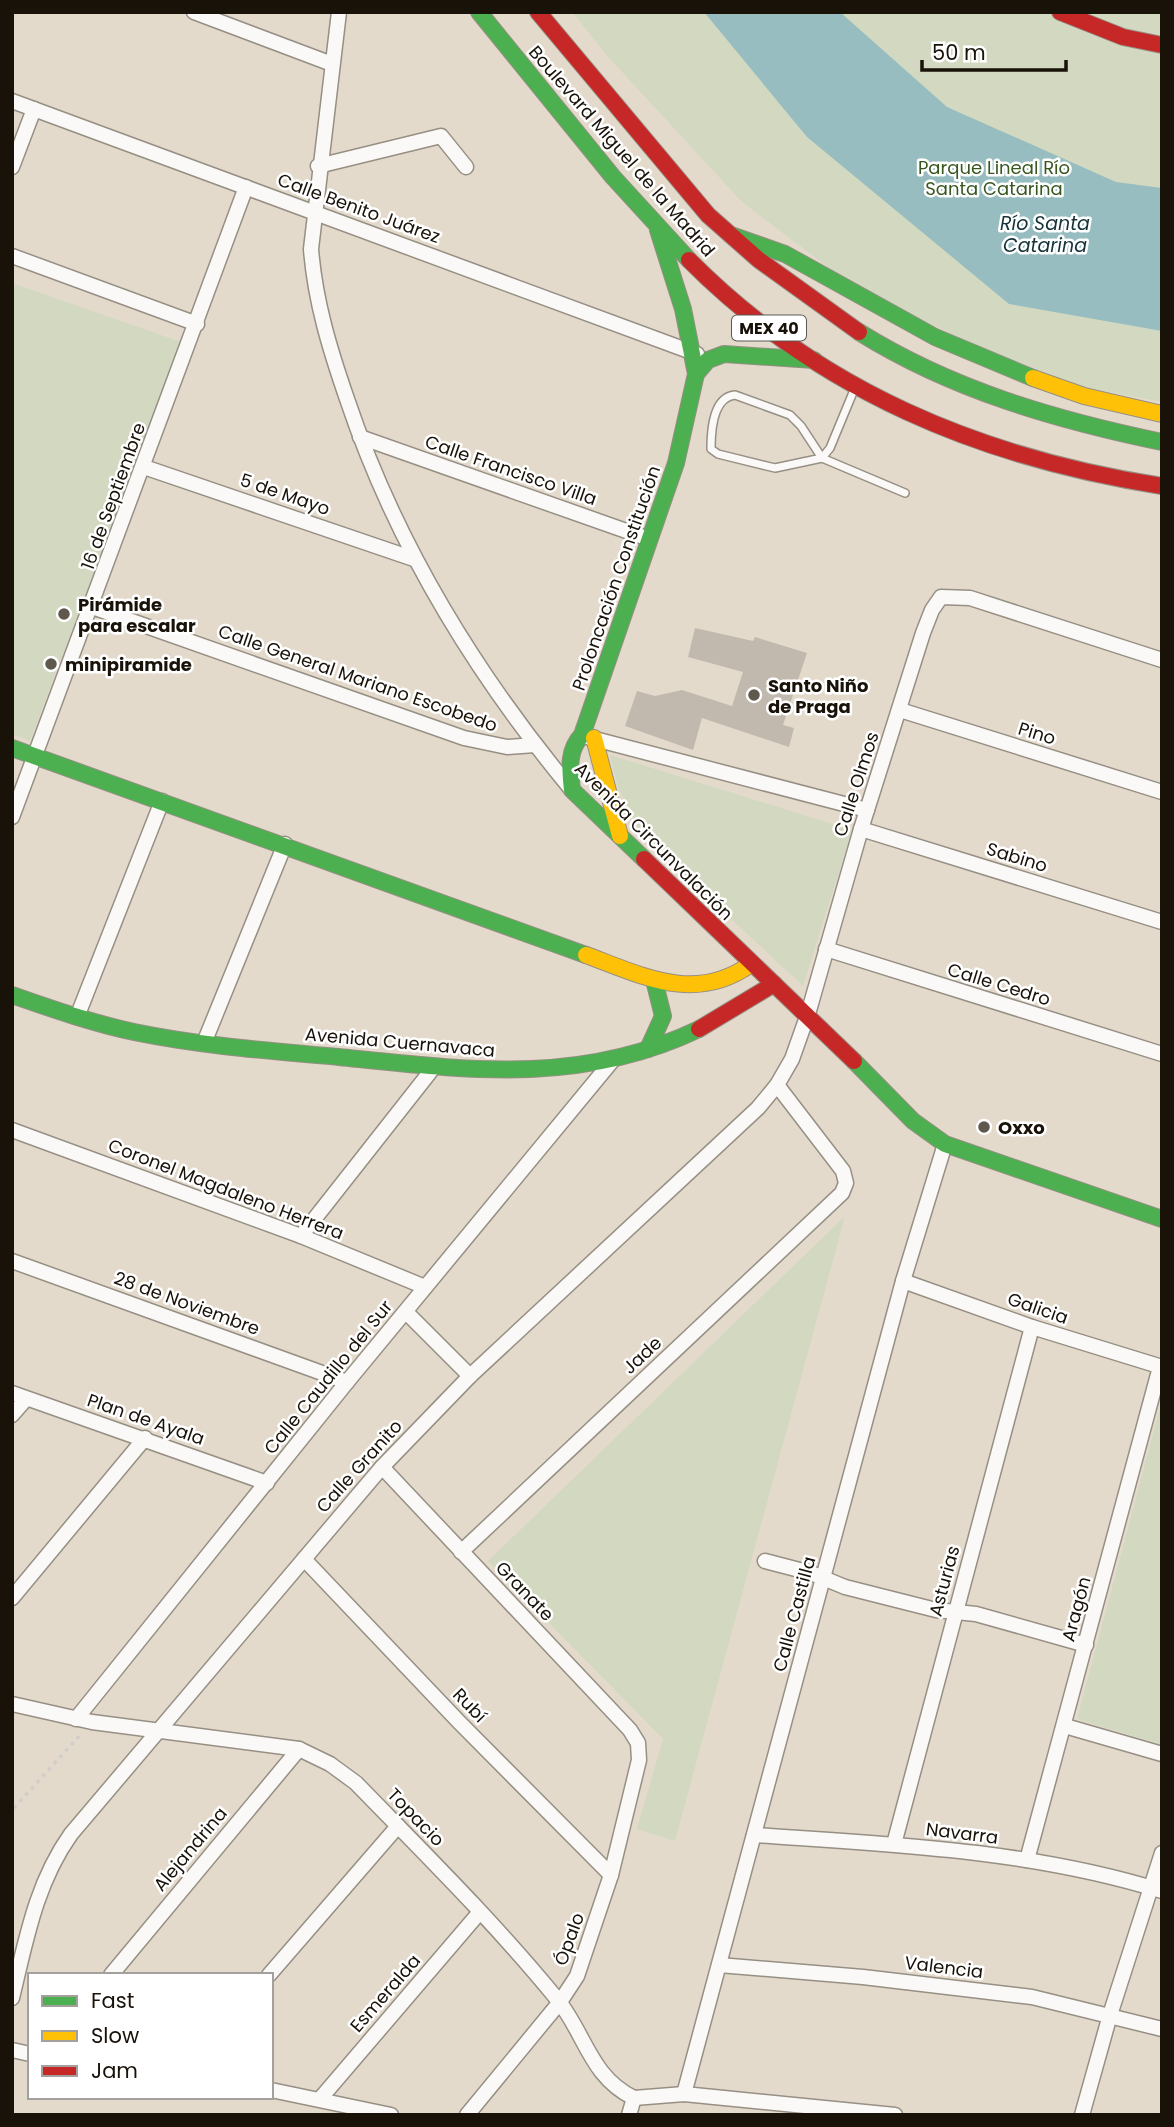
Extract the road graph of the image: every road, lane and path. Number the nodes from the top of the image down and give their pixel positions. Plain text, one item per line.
1 (194, 12) edge
2 (339, 12) edge
3 (479, 12) edge
4 (538, 12) edge
5 (1060, 12) edge
6 (1162, 45) edge
7 (332, 64) junction
8 (12, 100) edge
9 (34, 109) junction
10 (318, 166) junction
11 (12, 167) edge
12 (466, 167) dead end
13 (246, 187) junction
14 (313, 212) junction
15 (655, 223) junction
16 (726, 234) junction
17 (12, 256) edge
18 (197, 324) junction
19 (692, 352) junction
20 (712, 359) junction
21 (814, 360) junction
22 (695, 374) junction
23 (856, 386) junction
24 (1162, 414) edge
25 (360, 437) junction
26 (1162, 442) edge
27 (821, 458) junction
28 (144, 467) junction
29 (1162, 486) edge
30 (905, 493) dead end
31 (649, 539) junction
32 (414, 559) junction
33 (92, 607) junction
34 (1162, 660) edge
35 (900, 710) junction
36 (588, 737) junction
37 (535, 745) junction
38 (12, 748) edge
39 (35, 757) junction
40 (572, 790) junction
41 (1162, 792) edge
42 (162, 801) junction
43 (867, 810) junction
44 (12, 817) edge
45 (861, 829) junction
46 (620, 838) junction
47 (285, 844) junction
48 (1162, 922) edge
49 (826, 950) junction
50 (751, 964) junction
51 (654, 980) junction
52 (774, 984) junction
53 (12, 995) edge
54 (808, 1014) junction
55 (77, 1017) junction
56 (204, 1043) junction
57 (648, 1049) junction
58 (1162, 1054) edge
59 (612, 1061) junction
60 (434, 1067) junction
61 (778, 1086) junction
62 (12, 1130) edge
63 (945, 1144) junction
64 (1162, 1219) edge
65 (301, 1236) junction
66 (12, 1261) edge
67 (903, 1281) junction
68 (425, 1287) junction
69 (406, 1312) junction
70 (1032, 1327) junction
71 (1161, 1367) edge
72 (470, 1376) junction
73 (347, 1382) junction
74 (19, 1396) edge
75 (12, 1415) edge
76 (145, 1438) junction
77 (382, 1467) junction
78 (267, 1483) junction
79 (461, 1552) junction
80 (304, 1559) junction
81 (765, 1561) dead end
82 (824, 1580) junction
83 (12, 1598) edge
84 (956, 1613) junction
85 (1086, 1645) junction
86 (12, 1704) edge
87 (76, 1719) junction
88 (92, 1722) junction
89 (1065, 1726) junction
90 (162, 1729) junction
91 (638, 1743) joint
92 (299, 1749) junction
93 (1162, 1754) edge
94 (14, 1808) dead end
95 (398, 1826) junction
96 (754, 1835) junction
97 (894, 1844) junction
98 (1162, 1853) edge
99 (1027, 1860) junction
100 (611, 1875) junction
101 (1157, 1889) edge
102 (479, 1913) junction
103 (719, 1965) junction
104 (113, 1973) edge
105 (271, 1973) edge
106 (12, 1998) edge
107 (560, 2002) junction
108 (1110, 2015) junction
109 (1162, 2029) edge
110 (273, 2090) edge
111 (684, 2094) junction
112 (634, 2098) junction
113 (320, 2099) junction
114 (833, 2112) edge
115 (391, 2115) edge
116 (467, 2115) edge
117 (629, 2115) edge
118 (895, 2115) edge
119 (1082, 2115) edge

1 - 7 street
2 - 7 street, Avenida Circunvalación
3 - 15 main road, Boulevard Miguel de la Madrid / MEX 40
4 - 16 main road, Boulevard Miguel de la Madrid / MEX 40
5 - 6 main road
7 - 10 street, Avenida Circunvalación
8 - 9 street, Calle Benito Juárez
9 - 11 street
9 - 13 street, Calle Benito Juárez
10 - 12 street
10 - 14 street, Avenida Circunvalación
13 - 14 street, Calle Benito Juárez
13 - 18 street, 16 de Septiembre
14 - 19 street, Calle Benito Juárez
14 - 25 street, Avenida Circunvalación
15 - 19 main road, Proloncación Constitución
15 - 21 main road, Boulevard Miguel de la Madrid / MEX 40
16 - 24 main road
16 - 26 main road, Boulevard Miguel de la Madrid / MEX 40
17 - 18 street
18 - 28 street, 16 de Septiembre
19 - 20 street, Calle Benito Juárez
19 - 22 main road, Proloncación Constitución
20 - 21 main road
20 - 22 main road
21 - 23 main road, Boulevard Miguel de la Madrid / MEX 40
22 - 31 main road, Proloncación Constitución
23 - 27 lane
23 - 29 main road, Boulevard Miguel de la Madrid / MEX 40
25 - 31 street, Calle Francisco Villa
25 - 32 street, Avenida Circunvalación
27 - 27 lane
27 - 30 lane
28 - 32 street, 5 de Mayo
28 - 33 street, 16 de Septiembre
31 - 36 main road, Proloncación Constitución
32 - 37 street, Avenida Circunvalación
33 - 37 street, Calle General Mariano Escobedo
33 - 39 street, 16 de Septiembre
34 - 35 street, Calle Olmos
35 - 41 street, Pino
35 - 43 street, Calle Olmos
36 - 40 main road, Proloncación Constitución
36 - 43 street
36 - 46 main road
37 - 40 street, Avenida Circunvalación
38 - 39 main road
39 - 42 main road
39 - 44 street, 16 de Septiembre
40 - 46 main road, Avenida Circunvalación
42 - 47 main road
42 - 55 street
43 - 45 street, Calle Olmos
45 - 48 street, Sabino
45 - 49 street, Calle Olmos
46 - 50 main road, Avenida Circunvalación
47 - 51 main road
47 - 56 street
49 - 54 street, Calle Olmos
49 - 58 street, Calle Cedro
50 - 51 main road
50 - 52 main road, Avenida Circunvalación
51 - 57 main road
52 - 54 main road, Avenida Circunvalación
52 - 57 main road, Avenida Cuernavaca
53 - 55 main road, Avenida Cuernavaca
54 - 61 street, Calle Granito
54 - 63 main road, Avenida Circunvalación
55 - 56 main road, Avenida Cuernavaca
56 - 60 main road, Avenida Cuernavaca
57 - 59 main road, Avenida Cuernavaca
59 - 60 main road, Avenida Cuernavaca
59 - 68 street, Calle Caudillo del Sur
60 - 65 street
61 - 72 street, Calle Granito
61 - 79 street, Jade
62 - 65 street, Coronel Magdaleno Herrera
63 - 64 main road, Avenida Circunvalación
63 - 67 street, Calle Castilla
65 - 68 street, Coronel Magdaleno Herrera
66 - 73 street, 28 de Noviembre
67 - 70 street, Galicia
67 - 82 street, Calle Castilla
68 - 69 street, Calle Caudillo del Sur
69 - 72 street
69 - 73 street, Calle Caudillo del Sur
70 - 71 street, Galicia
70 - 84 street, Asturias
71 - 85 street, Aragón
72 - 77 street, Calle Granito
73 - 78 street, Calle Caudillo del Sur
74 - 75 street
74 - 76 street, Plan de Ayala
76 - 78 street, Plan de Ayala
76 - 83 street
77 - 79 street, Granate
77 - 80 street, Calle Granito
78 - 87 street, Calle Caudillo del Sur
79 - 91 street, Granate
80 - 90 street, Calle Granito
80 - 100 street, Rubí
81 - 82 street
82 - 84 street
82 - 96 street, Calle Castilla
84 - 85 street
84 - 97 street, Asturias
85 - 89 street, Aragón
86 - 87 street, Topacio
87 - 88 street, Topacio
88 - 90 street, Topacio
88 - 94 path
89 - 93 street
89 - 99 street, Aragón
90 - 92 street, Topacio
90 - 106 street, Calle Granito
91 - 100 street, Ópalo
92 - 95 street, Topacio
92 - 104 street, Alejandrina
95 - 102 street, Topacio
95 - 105 street
96 - 97 street, Navarra
96 - 103 street, Calle Castilla
97 - 99 street, Navarra
98 - 101 street
99 - 101 street, Navarra
100 - 107 street, Ópalo
101 - 108 street
102 - 107 street, Topacio
102 - 113 street, Esmeralda
103 - 108 street, Valencia
103 - 111 street, Calle Castilla
107 - 112 street, Topacio
107 - 116 street, Ópalo
108 - 109 street, Valencia
108 - 119 street
110 - 113 street
111 - 112 street
111 - 114 street
112 - 117 street
113 - 115 street
114 - 118 street

